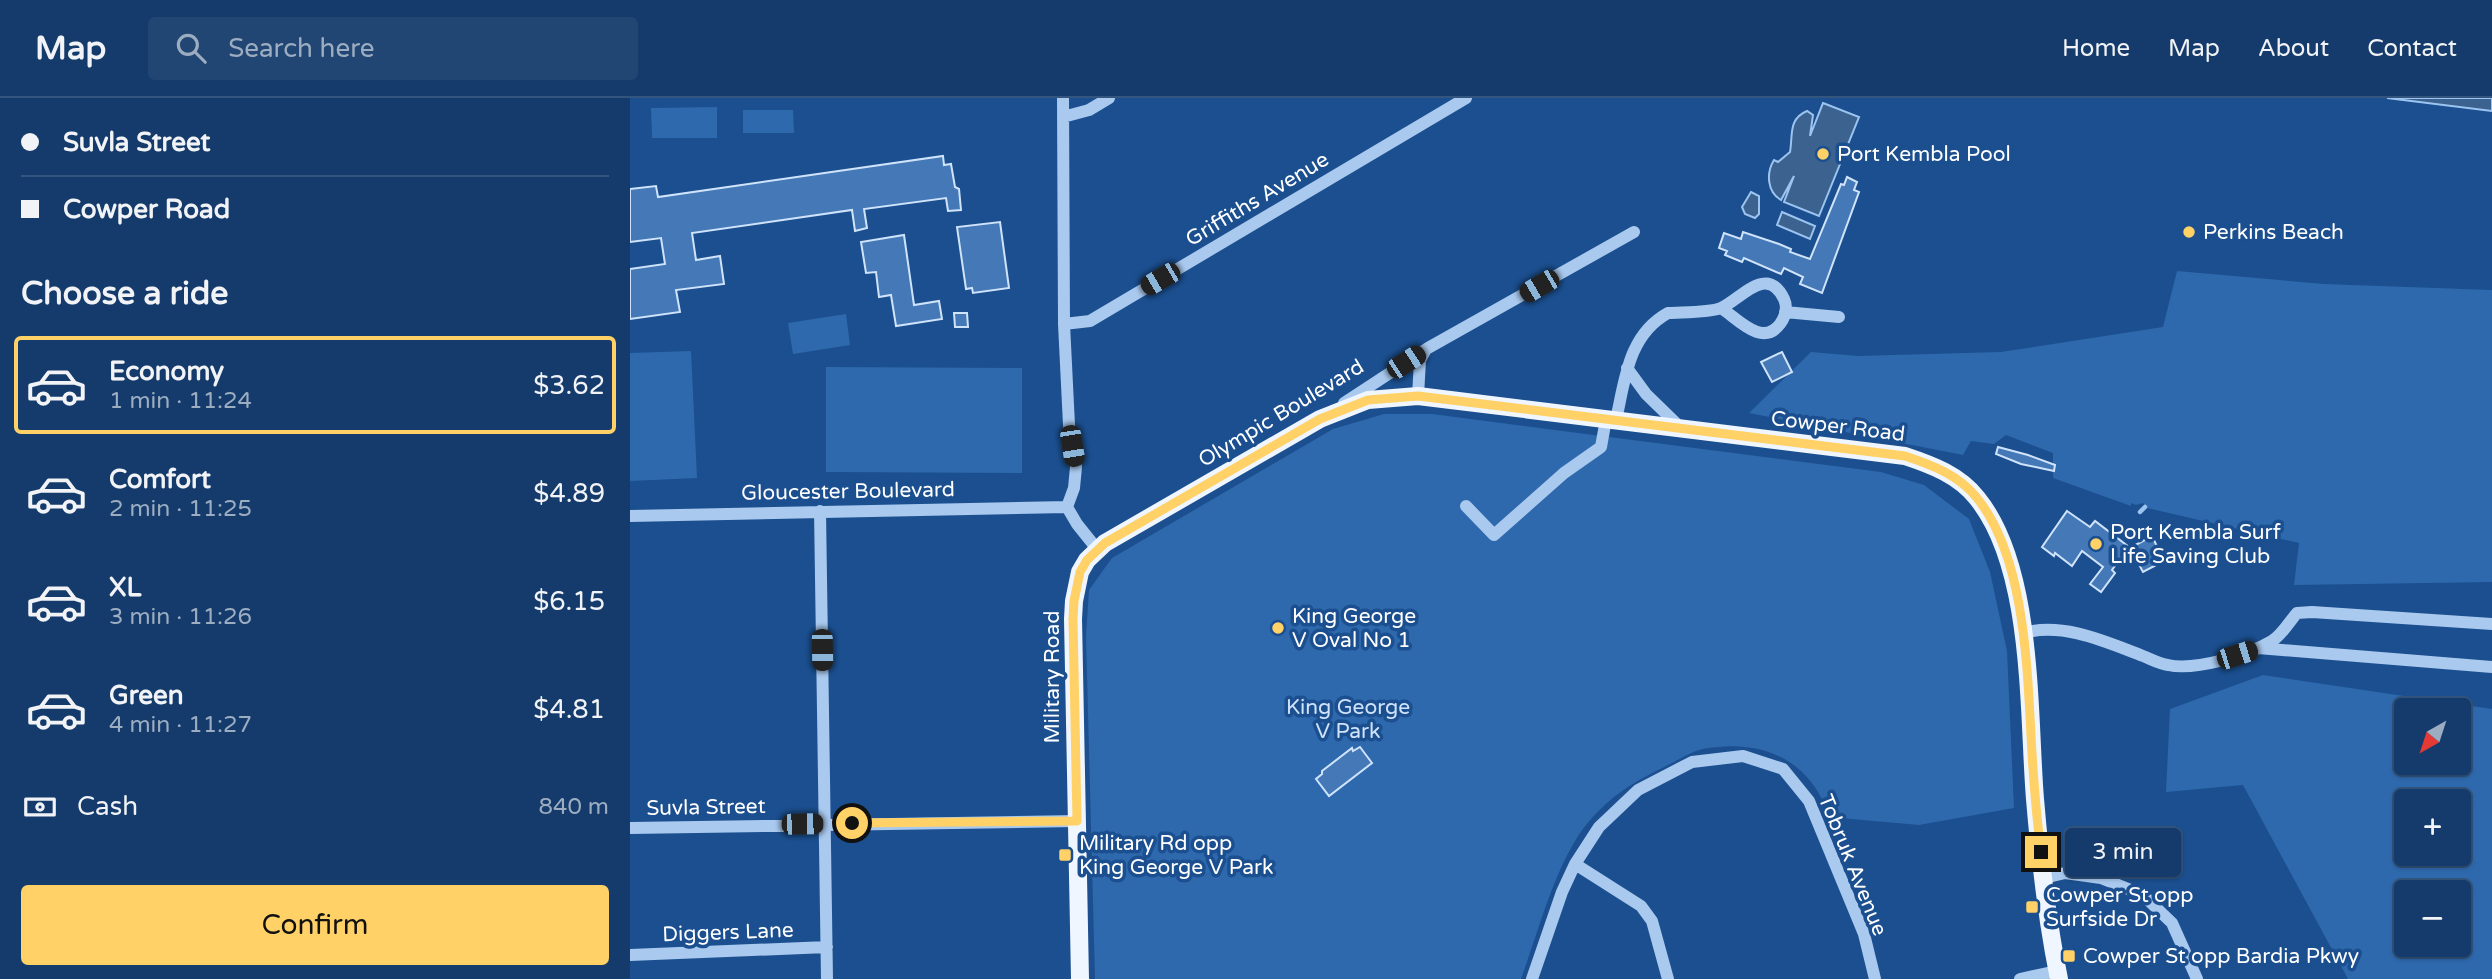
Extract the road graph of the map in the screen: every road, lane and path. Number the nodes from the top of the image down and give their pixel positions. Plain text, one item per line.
1 (1063, 98) edge
2 (1110, 98) edge
3 (1466, 98) edge
4 (1063, 117) junction
5 (1634, 232) dead end
6 (1721, 308) junction
7 (1786, 312) junction
8 (1839, 317) dead end
9 (1064, 324) junction
10 (1427, 348) junction
11 (1627, 368) junction
12 (1418, 396) junction
13 (1320, 419) junction
14 (1611, 419) junction
15 (1683, 430) junction
16 (1466, 506) dead end
17 (1067, 507) junction
18 (820, 511) junction
19 (630, 516) edge
20 (1097, 549) junction
21 (2492, 624) edge
22 (2024, 634) junction
23 (2258, 648) junction
24 (2492, 667) edge
25 (1077, 821) junction
26 (826, 823) junction
27 (630, 828) edge
28 (1575, 864) junction
29 (2044, 878) junction
30 (827, 947) junction
31 (630, 955) edge
32 (2058, 975) edge
33 (827, 979) edge
34 (1080, 979) edge
35 (1532, 979) edge
36 (1668, 979) edge
37 (1875, 979) edge
38 (2020, 979) edge
39 (2197, 979) edge

1 - 4 street
2 - 4 street
3 - 9 street, Griffiths Avenue
4 - 9 street
5 - 10 street, Olympic Boulevard
6 - 7 street
6 - 7 street
6 - 11 street
7 - 8 street
9 - 17 street
10 - 12 street
10 - 13 street, Olympic Boulevard
11 - 14 street
11 - 15 street
12 - 13 main road, Cowper Road
12 - 14 main road, Cowper Road
13 - 20 main road, Olympic Boulevard
14 - 15 main road, Cowper Road
14 - 16 street
15 - 22 main road, Cowper Road
17 - 18 street, Gloucester Boulevard
17 - 20 street
18 - 19 street, Gloucester Boulevard
18 - 26 street
20 - 25 main road, Military Road
21 - 23 street
22 - 23 street
22 - 29 main road, Cowper Road
23 - 24 street
25 - 26 street, Suvla Street
25 - 34 main road, Military Road
26 - 27 street, Suvla Street
26 - 30 street
28 - 35 street, Tobruk Avenue
28 - 36 street
28 - 37 street, Tobruk Avenue
29 - 32 main road, Cowper Road
29 - 39 street
30 - 31 street, Diggers Lane
30 - 33 street
32 - 38 street

